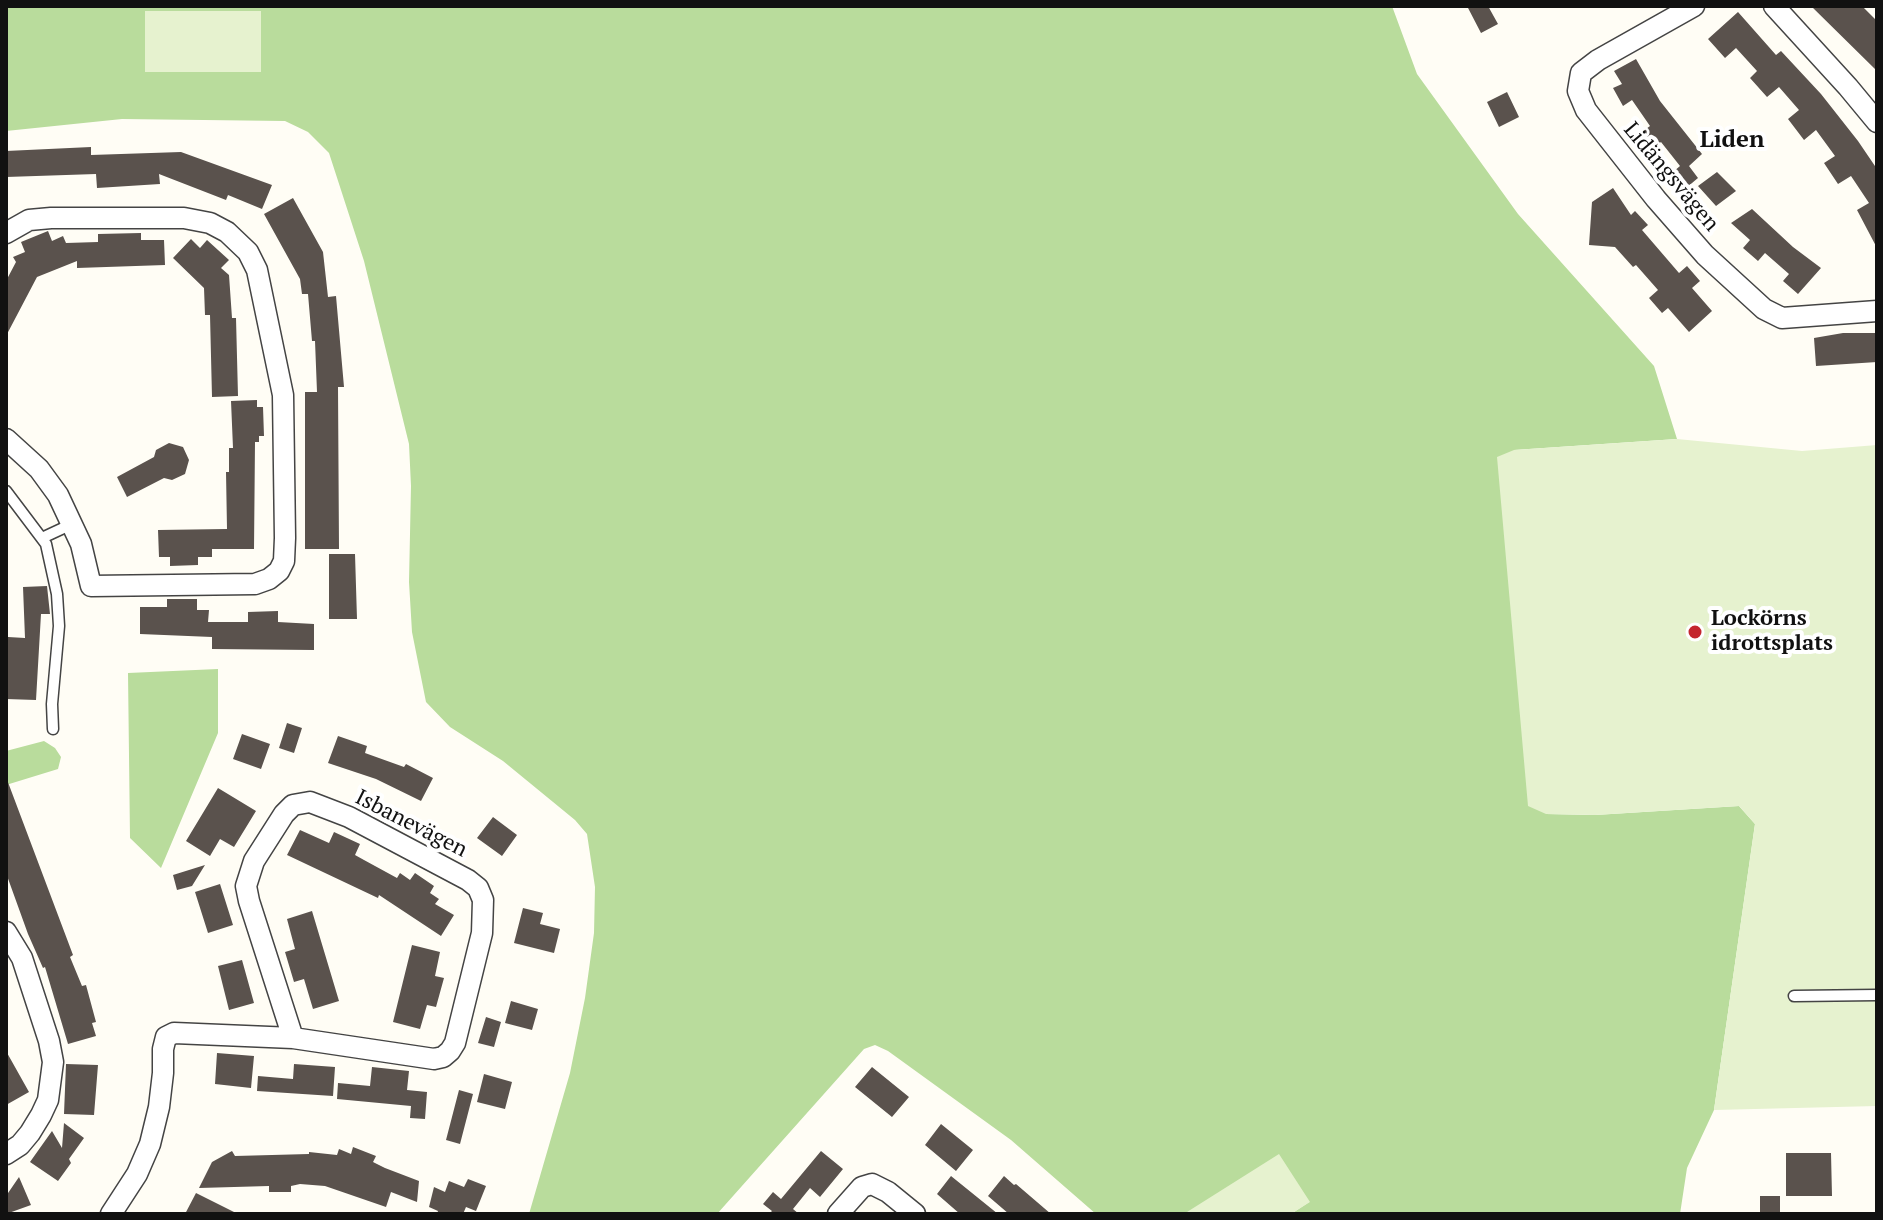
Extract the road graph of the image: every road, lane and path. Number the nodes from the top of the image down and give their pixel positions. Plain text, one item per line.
1 (1694, 6) edge
2 (1774, 6) edge
3 (1877, 122) edge
4 (6, 233) edge
5 (1877, 311) edge
6 (6, 439) edge
7 (6, 491) edge
8 (72, 524) junction
9 (42, 538) junction
10 (53, 729) dead end
11 (6, 932) edge
12 (1877, 995) edge
13 (1794, 996) dead end
14 (293, 1038) junction
15 (6, 1154) edge
16 (111, 1214) edge
17 (838, 1214) edge
18 (915, 1214) edge

1 - 5 street, Lidängsvägen
2 - 3 street
4 - 8 street
6 - 8 street
7 - 9 lane
8 - 9 lane
9 - 10 lane
11 - 15 street
12 - 13 lane
14 - 14 street, Isbanevägen
14 - 16 street, Isbanevägen
17 - 18 street

